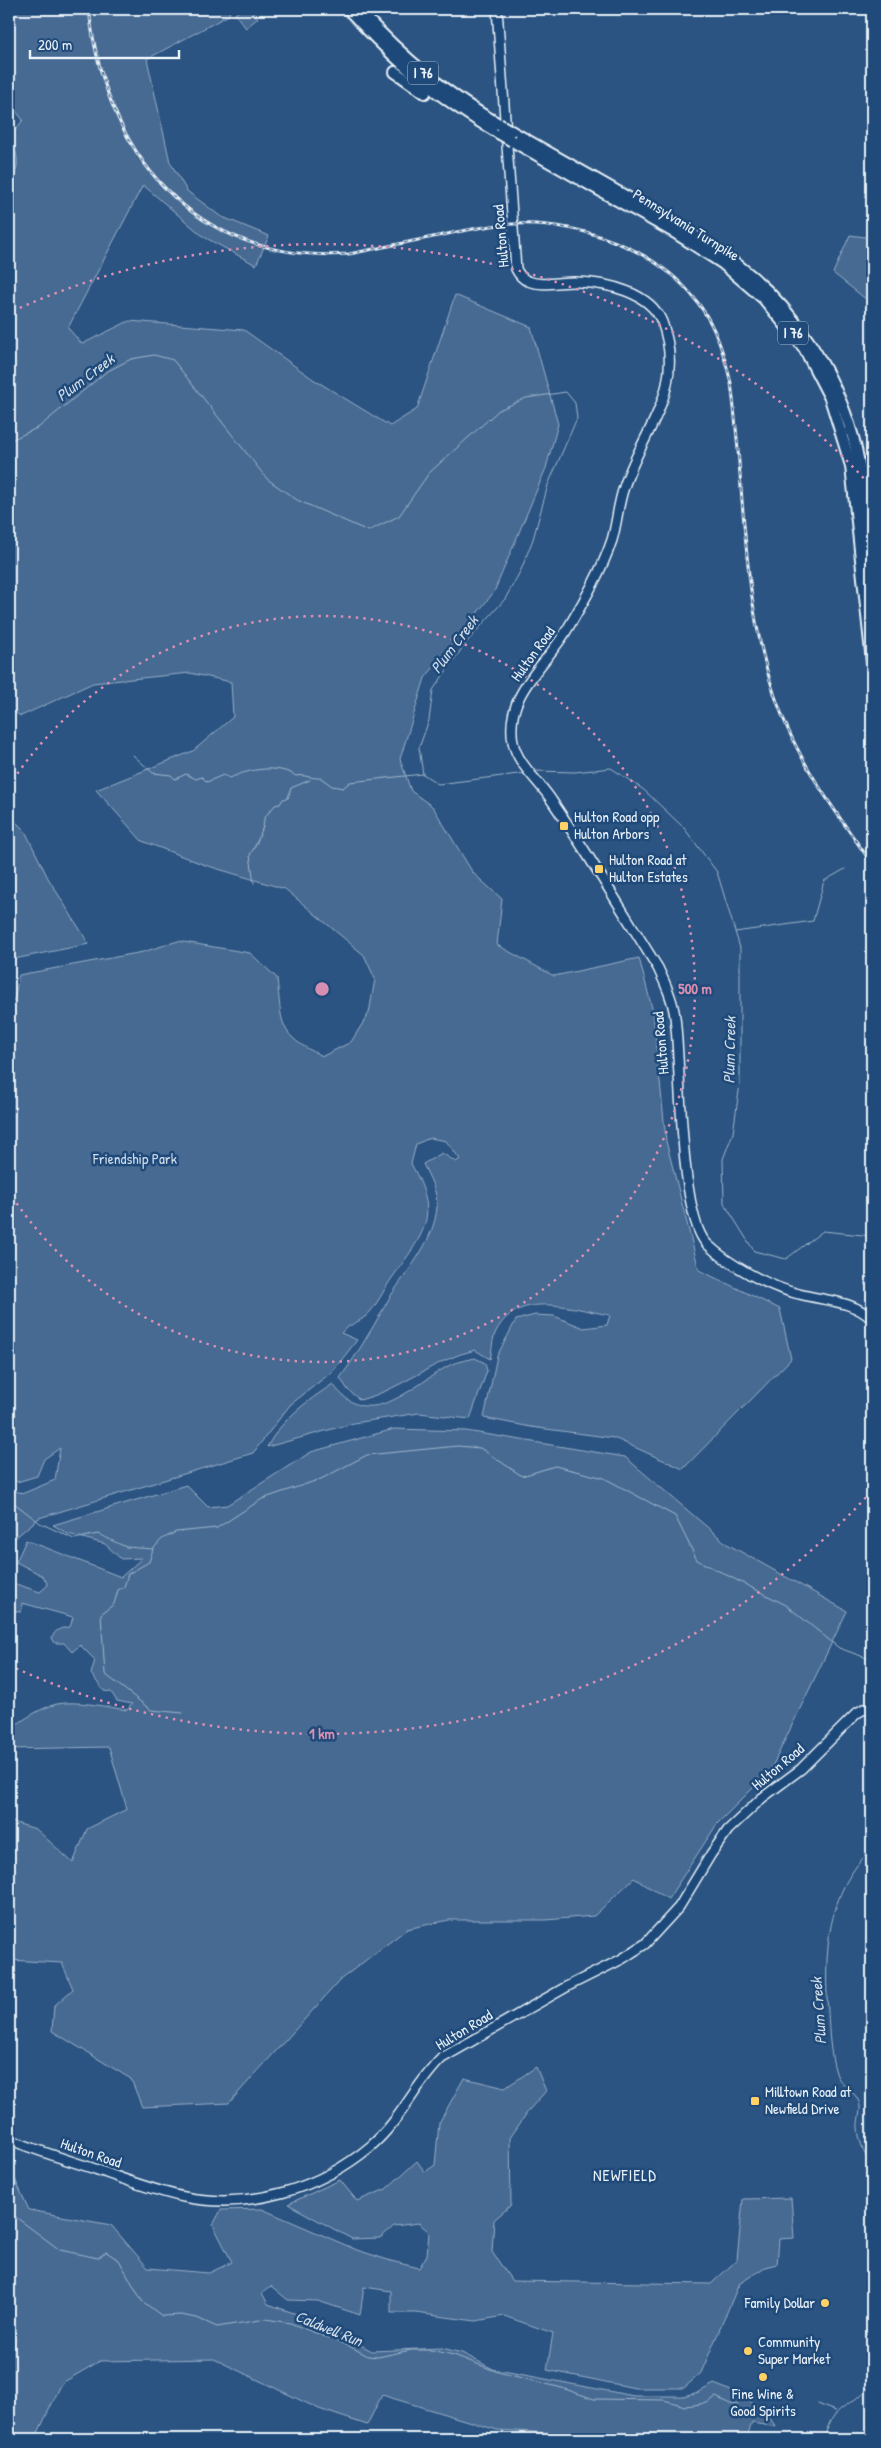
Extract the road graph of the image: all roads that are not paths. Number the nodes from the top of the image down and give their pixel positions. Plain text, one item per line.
1 (348, 9) edge
2 (358, 9) edge
3 (497, 9) edge
4 (396, 72) dead end
5 (457, 109) junction
6 (500, 129) junction
7 (512, 136) junction
8 (872, 594) edge
9 (872, 662) edge
10 (872, 1319) edge
11 (872, 1709) edge
12 (9, 2139) edge

1 - 5 highway, Pennsylvania Turnpike / I 76
2 - 6 highway, Pennsylvania Turnpike / I 76
3 - 10 main road, Hulton Road
4 - 5 highway
5 - 6 highway, Pennsylvania Turnpike / I 76
6 - 7 highway, Pennsylvania Turnpike / I 76, bridge
7 - 8 highway, Pennsylvania Turnpike / I 76
7 - 9 highway, Pennsylvania Turnpike / I 76
11 - 12 main road, Hulton Road

